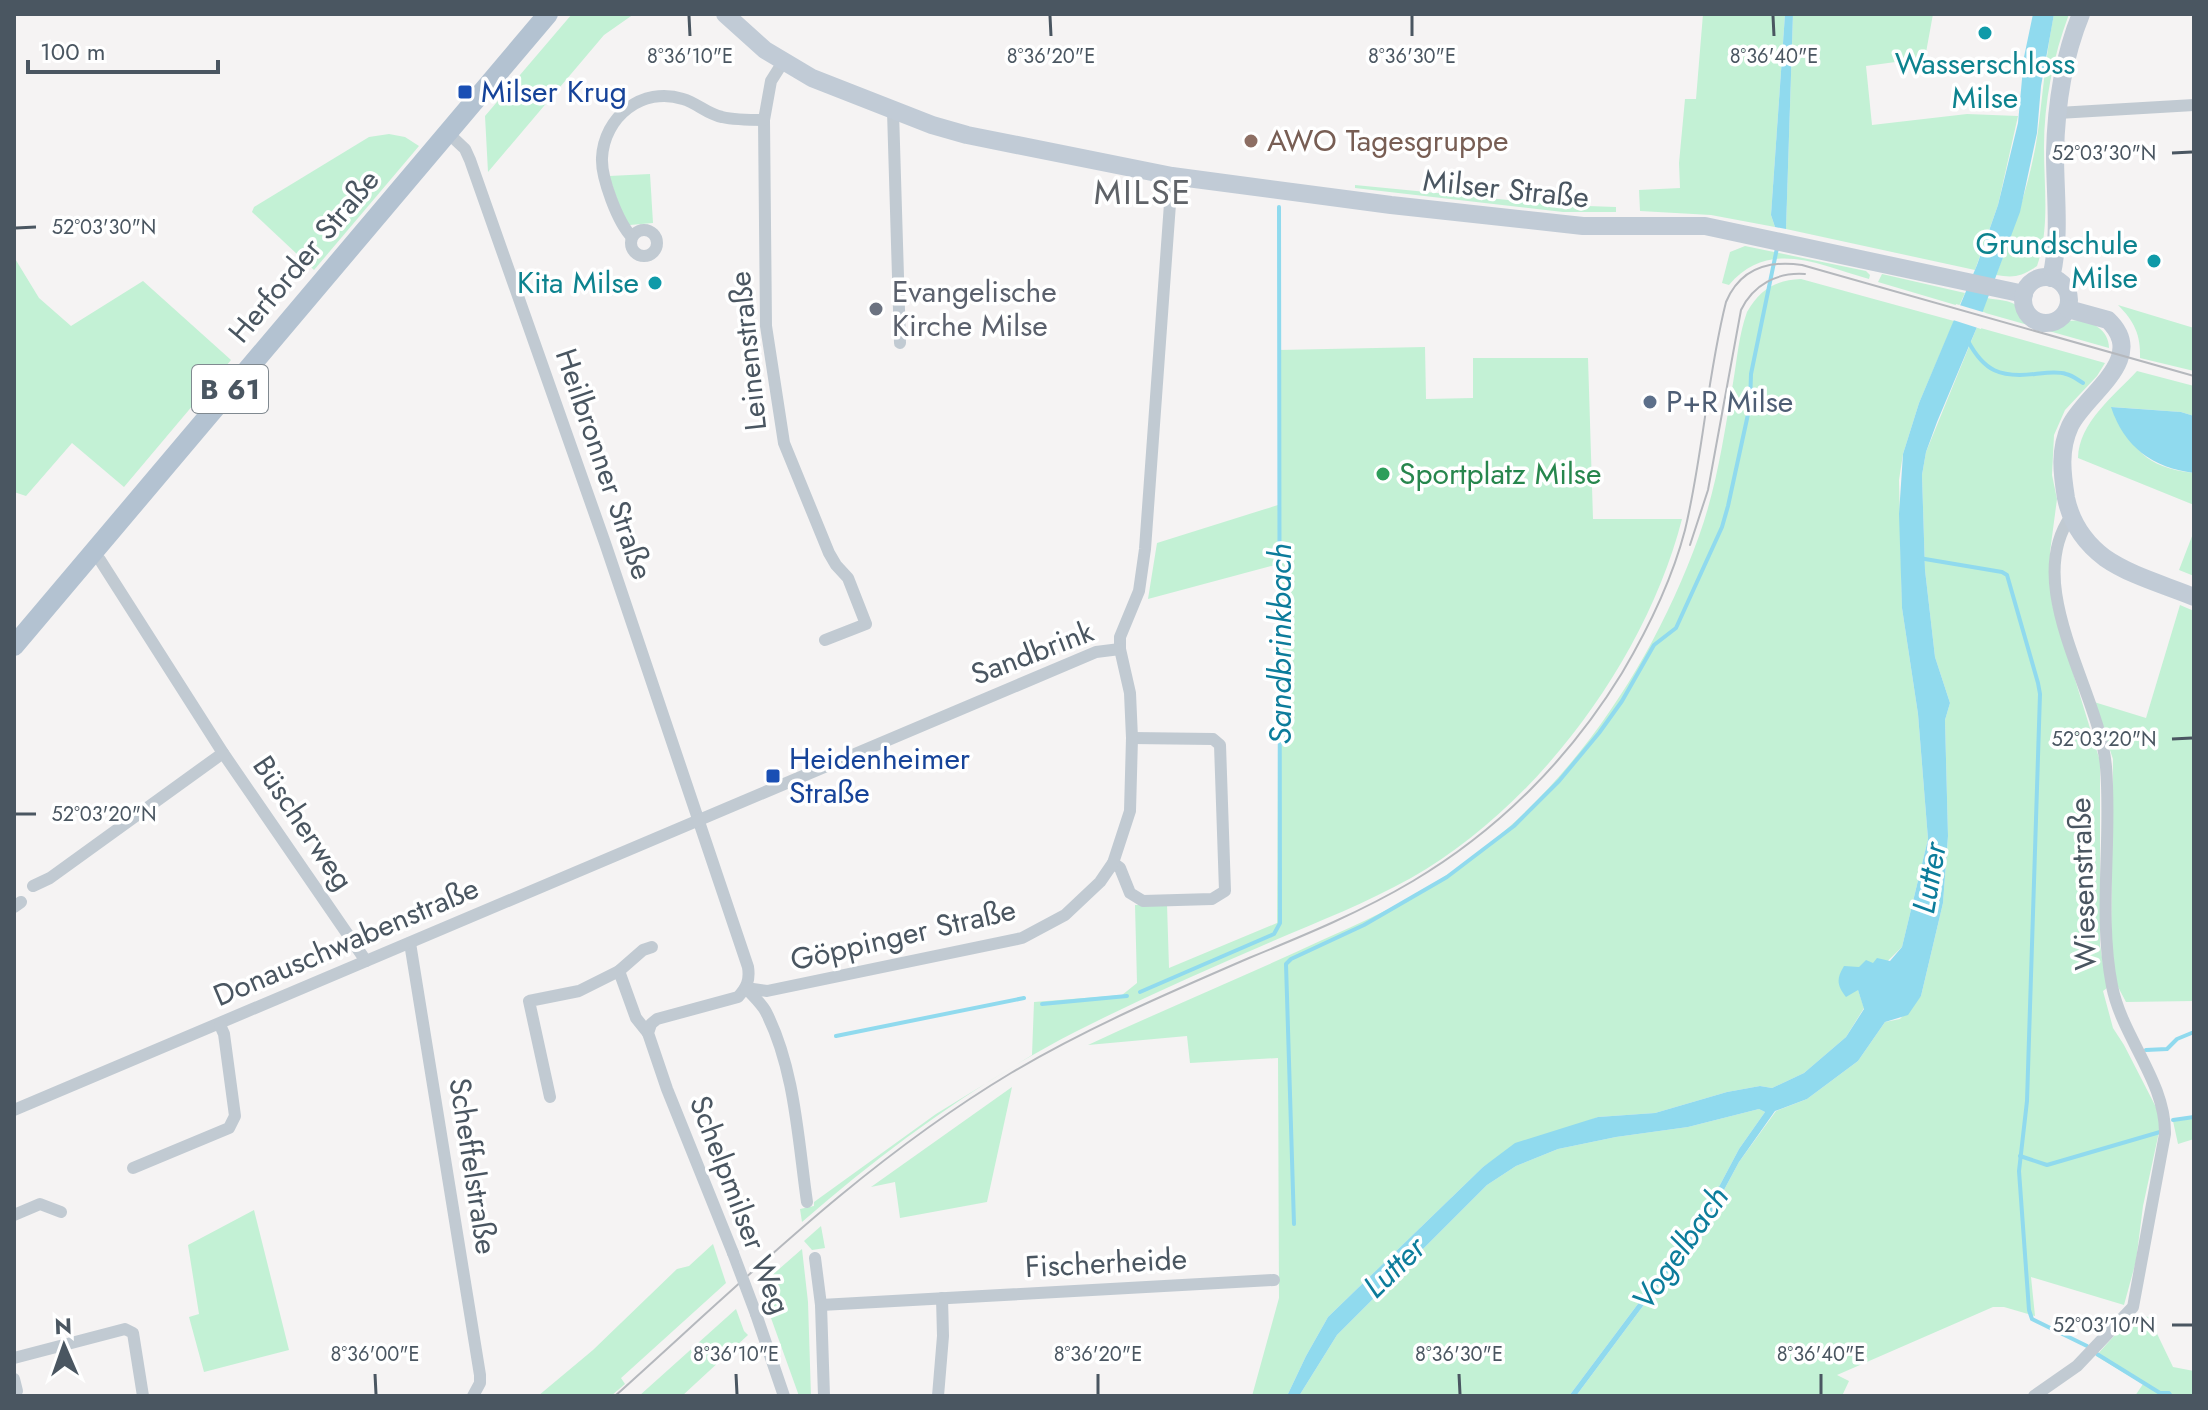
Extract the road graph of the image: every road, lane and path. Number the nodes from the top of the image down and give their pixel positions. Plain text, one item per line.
1 (548, 14) edge
2 (725, 14) edge
3 (2081, 14) edge
4 (783, 62) junction
5 (2194, 105) edge
6 (893, 111) junction
7 (2058, 113) junction
8 (764, 120) junction
9 (448, 133) junction
10 (1172, 176) junction
11 (632, 237) dead end
12 (2051, 278) junction
13 (2016, 292) junction
14 (2068, 309) junction
15 (900, 343) dead end
16 (2071, 516) junction
17 (92, 553) junction
18 (2194, 597) edge
19 (825, 640) dead end
20 (14, 646) edge
21 (1120, 649) junction
22 (1132, 738) junction
23 (223, 753) junction
24 (698, 819) junction
25 (1113, 863) junction
26 (33, 886) dead end
27 (410, 943) junction
28 (652, 947) dead end
29 (366, 961) junction
30 (619, 971) junction
31 (746, 988) junction
32 (220, 1025) junction
33 (648, 1033) junction
34 (550, 1097) dead end
35 (15, 1106) edge
36 (133, 1168) dead end
37 (807, 1202) dead end
38 (61, 1212) dead end
39 (14, 1215) edge
40 (815, 1258) dead end
41 (1274, 1280) dead end
42 (942, 1298) junction
43 (821, 1305) junction
44 (14, 1358) edge
45 (143, 1396) edge
46 (473, 1396) edge
47 (784, 1396) edge
48 (824, 1396) edge
49 (938, 1396) edge
50 (2034, 1396) edge

1 - 9 main road, Herforder Straße / B 61
2 - 4 main road, Milser Straße
3 - 7 main road
4 - 6 main road, Milser Straße
4 - 8 street, Leinenstraße
5 - 7 street
6 - 10 main road, Milser Straße
6 - 15 street
7 - 12 main road
8 - 11 street
8 - 19 street, Leinenstraße
9 - 17 main road, Herforder Straße / B 61
9 - 24 street, Heilbronner Straße
10 - 13 main road, Milser Straße
10 - 21 street, Sandbrink
12 - 13 main road
12 - 14 main road
13 - 14 main road
14 - 16 main road
16 - 18 main road
16 - 50 street, Wiesenstraße
17 - 20 main road, Herforder Straße / B 61
17 - 23 street, Büscherweg
21 - 22 street, Göppinger Straße
21 - 24 street, Sandbrink
22 - 25 street, Göppinger Straße
22 - 25 street
23 - 26 street, Büscherweg
23 - 29 street, Büscherweg
24 - 27 street, Donauschwabenstraße
24 - 31 street
25 - 31 street, Göppinger Straße
27 - 29 street, Donauschwabenstraße
27 - 46 street, Scheffelstraße
28 - 30 street
29 - 32 street, Donauschwabenstraße
30 - 33 street, Schelpmilser Weg
30 - 34 street
31 - 33 street
31 - 37 street
32 - 35 street, Donauschwabenstraße
32 - 36 street
33 - 47 street, Schelpmilser Weg, bridge
38 - 39 street
40 - 43 street, Schelpmilser Weg
41 - 42 street, Fischerheide
42 - 43 street, Fischerheide
42 - 49 street
43 - 48 street, Schelpmilser Weg
44 - 45 street

